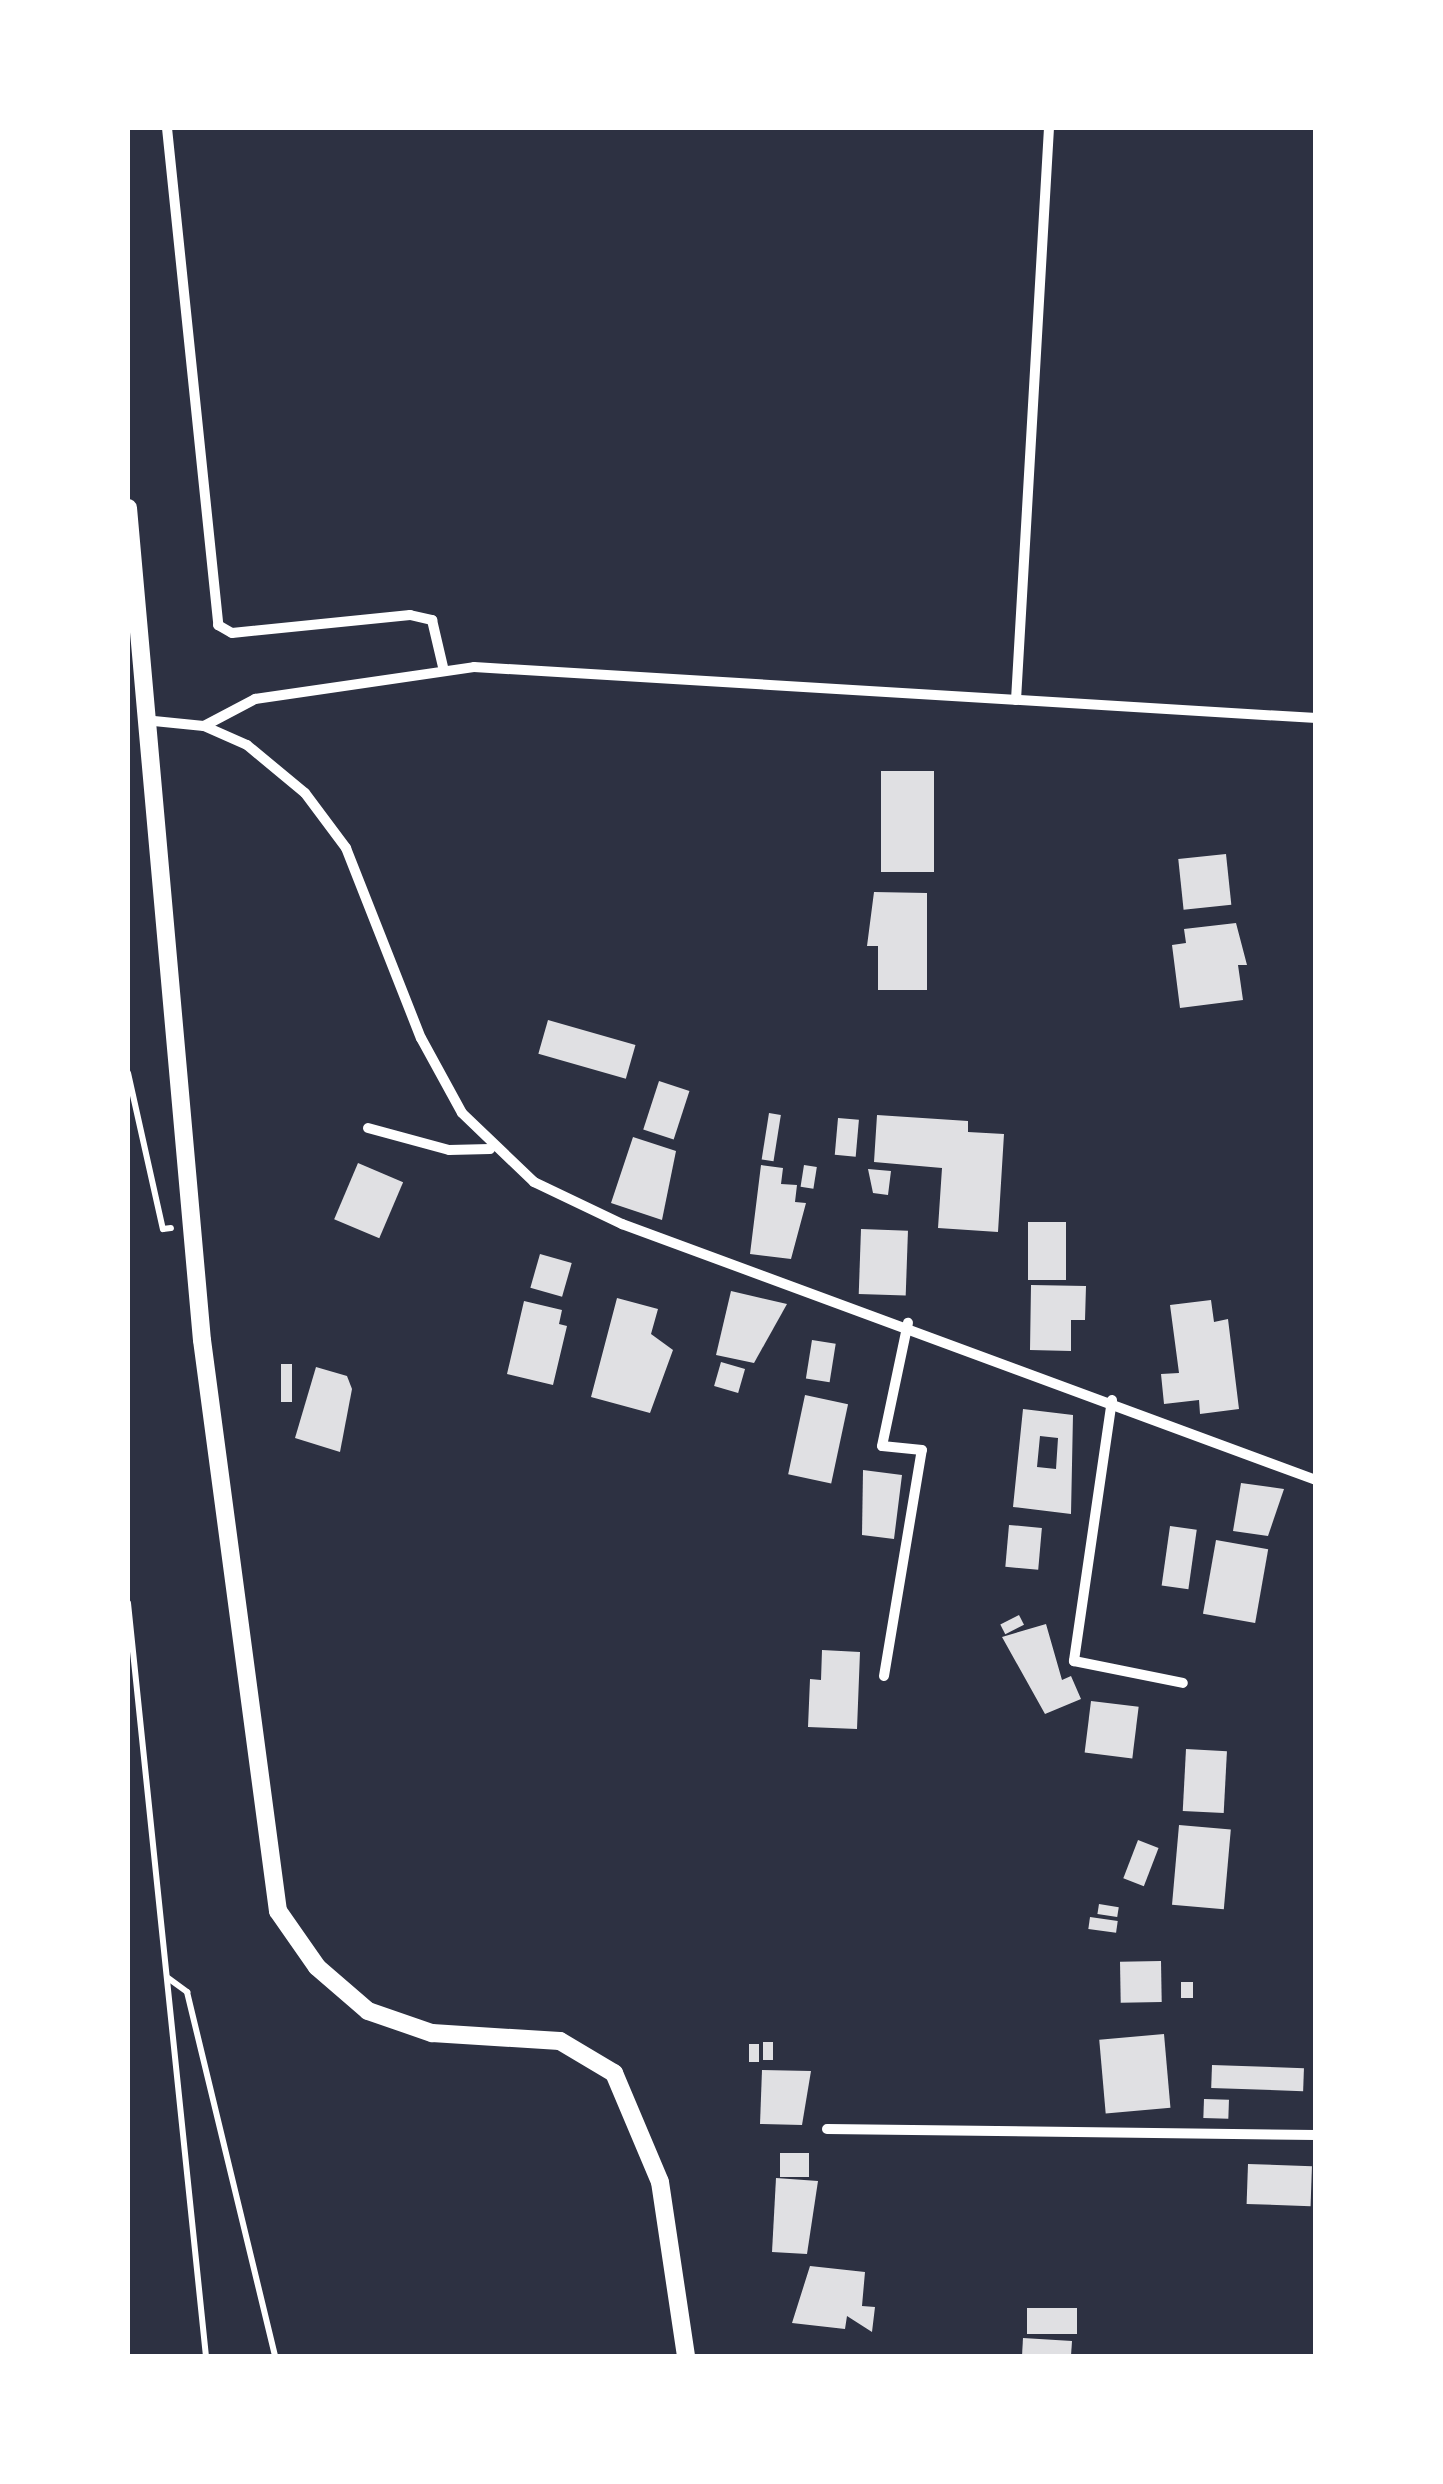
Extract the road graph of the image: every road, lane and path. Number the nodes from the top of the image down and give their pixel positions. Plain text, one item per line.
1 (166, 128) edge
2 (1049, 128) edge
3 (128, 508) edge
4 (444, 672) junction
5 (1016, 700) junction
6 (1316, 718) edge
7 (144, 720) junction
8 (204, 726) junction
9 (128, 1073) edge
10 (368, 1128) dead end
11 (490, 1149) junction
12 (191, 1225) junction
13 (908, 1323) junction
14 (1112, 1400) junction
15 (1316, 1480) edge
16 (128, 1603) edge
17 (884, 1676) dead end
18 (1182, 1683) dead end
19 (167, 1977) junction
20 (827, 2129) dead end
21 (1316, 2136) edge
22 (206, 2356) edge
23 (275, 2356) edge
24 (686, 2356) edge

1 - 4 street
2 - 5 street
3 - 7 street
4 - 5 street
4 - 8 street
5 - 6 street
7 - 8 street
7 - 12 street
8 - 11 street
9 - 12 path
10 - 11 street
11 - 13 street
12 - 24 street
13 - 14 street
13 - 17 street
14 - 15 street
14 - 18 street
16 - 19 path
19 - 22 path
19 - 23 path
20 - 21 street

